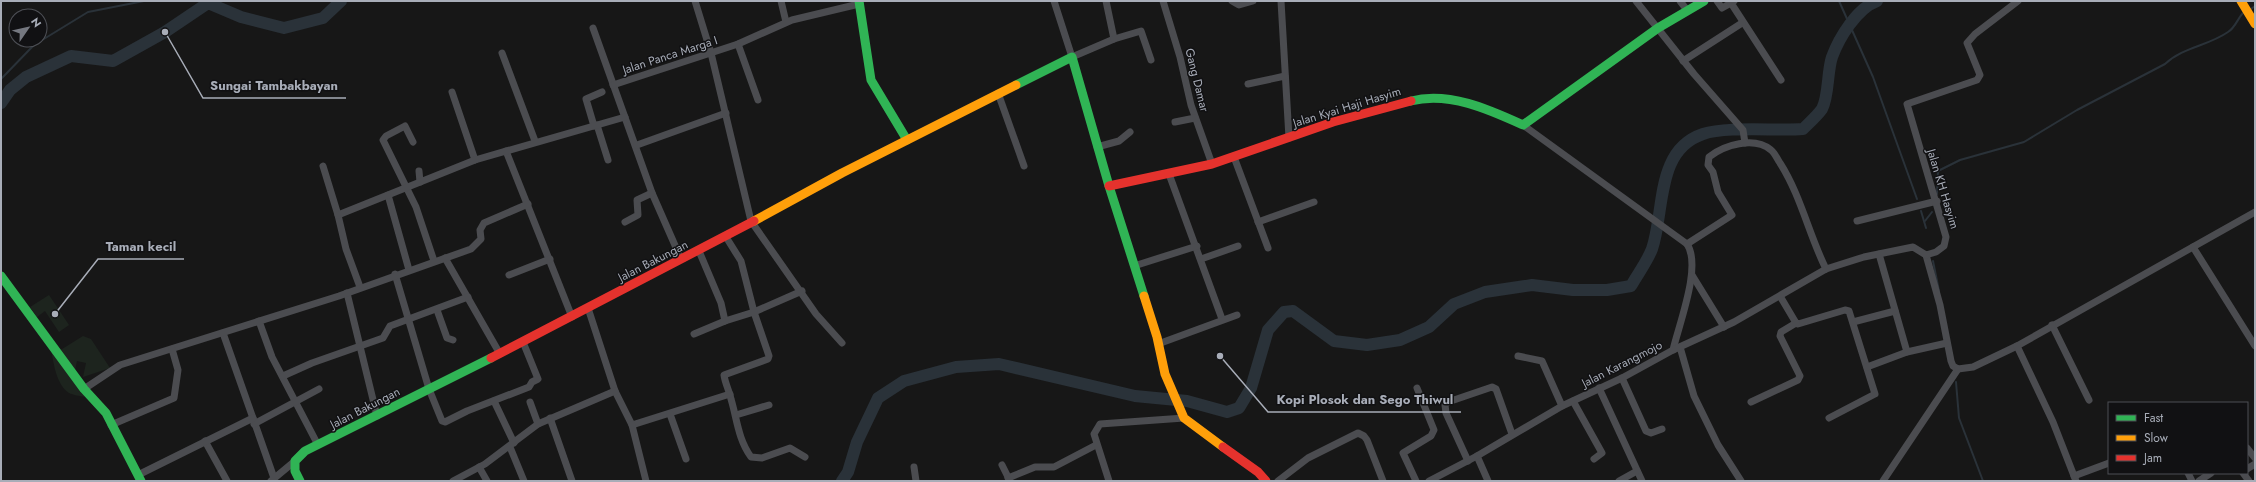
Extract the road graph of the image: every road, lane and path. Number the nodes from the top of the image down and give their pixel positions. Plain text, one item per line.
1 (696, 1) edge
2 (780, 1) edge
3 (1054, 1) edge
4 (1106, 1) edge
5 (1163, 1) edge
6 (1232, 1) edge
7 (1253, 1) edge
8 (1281, 1) edge
9 (1636, 1) edge
10 (1680, 1) edge
11 (1704, 1) edge
12 (1717, 1) edge
13 (2018, 1) edge
14 (1733, 2) edge
15 (859, 3) edge
16 (2242, 3) edge
17 (1687, 10) junction
18 (2253, 20) edge
19 (786, 22) junction
20 (1742, 23) junction
21 (593, 28) dead end
22 (1658, 28) junction
23 (1114, 39) junction
24 (738, 44) junction
25 (502, 53) dead end
26 (711, 53) junction
27 (1072, 57) junction
28 (1151, 60) dead end
29 (1683, 61) junction
30 (1285, 76) junction
31 (1781, 80) dead end
32 (1248, 84) dead end
33 (613, 85) junction
34 (452, 92) dead end
35 (602, 92) dead end
36 (998, 93) junction
37 (758, 100) dead end
38 (726, 113) junction
39 (625, 117) junction
40 (1195, 118) junction
41 (1175, 122) dead end
42 (596, 125) junction
43 (1523, 126) junction
44 (1130, 132) dead end
45 (1289, 138) junction
46 (908, 140) junction
47 (535, 141) junction
48 (413, 142) dead end
49 (1745, 142) junction
50 (636, 144) junction
51 (1097, 147) junction
52 (506, 151) junction
53 (1234, 157) junction
54 (475, 160) junction
55 (608, 160) dead end
56 (1212, 164) junction
57 (323, 166) dead end
58 (1024, 166) dead end
59 (419, 171) dead end
60 (1169, 174) junction
61 (420, 182) junction
62 (1109, 186) junction
63 (408, 188) junction
64 (652, 193) junction
65 (388, 195) junction
66 (1936, 201) junction
67 (1314, 202) dead end
68 (528, 204) junction
69 (2255, 212) edge
70 (338, 215) junction
71 (751, 221) junction
72 (1857, 221) dead end
73 (625, 222) dead end
74 (1258, 222) junction
75 (726, 237) junction
76 (1687, 244) junction
77 (1197, 246) junction
78 (1238, 246) dead end
79 (2193, 247) junction
80 (1268, 248) dead end
81 (699, 251) junction
82 (1879, 254) junction
83 (1926, 255) junction
84 (445, 258) junction
85 (550, 259) junction
86 (681, 259) junction
87 (1201, 259) junction
88 (434, 261) junction
89 (1134, 266) junction
90 (1826, 269) junction
91 (409, 270) junction
92 (395, 274) junction
93 (509, 275) dead end
94 (1692, 275) junction
95 (1, 276) edge
96 (360, 287) junction
97 (802, 291) junction
98 (347, 292) junction
99 (1780, 296) junction
100 (468, 298) junction
101 (588, 308) junction
102 (437, 310) junction
103 (1895, 311) junction
104 (754, 312) junction
105 (1237, 315) dead end
106 (572, 317) junction
107 (1222, 319) junction
108 (409, 320) junction
109 (259, 321) junction
110 (725, 321) junction
111 (1853, 322) junction
112 (1796, 323) junction
113 (2052, 325) junction
114 (1724, 328) junction
115 (223, 333) junction
116 (694, 334) dead end
117 (453, 340) dead end
118 (523, 342) junction
119 (842, 343) dead end
120 (1947, 343) junction
121 (1158, 344) junction
122 (361, 345) junction
123 (2017, 346) junction
124 (2255, 346) edge
125 (1676, 348) junction
126 (172, 349) junction
127 (1907, 352) junction
128 (500, 354) junction
129 (1518, 356) dead end
130 (1867, 367) junction
131 (1958, 370) junction
132 (283, 376) junction
133 (1622, 378) junction
134 (1417, 388) dead end
135 (1599, 388) junction
136 (84, 389) junction
137 (320, 389) dead end
138 (429, 389) junction
139 (615, 391) junction
140 (730, 394) junction
141 (295, 400) junction
142 (2089, 400) dead end
143 (494, 401) junction
144 (1573, 401) junction
145 (530, 402) dead end
146 (1751, 402) dead end
147 (769, 404) dead end
148 (1562, 406) junction
149 (670, 414) junction
150 (736, 414) junction
151 (377, 416) junction
152 (550, 418) junction
153 (1184, 418) junction
154 (1829, 418) dead end
155 (254, 421) junction
156 (538, 424) junction
157 (111, 425) junction
158 (632, 425) junction
159 (1662, 429) dead end
160 (1512, 434) junction
161 (205, 441) junction
162 (318, 445) junction
163 (512, 445) junction
164 (1096, 445) junction
165 (2248, 449) edge
166 (1477, 456) junction
167 (805, 457) dead end
168 (2255, 458) edge
169 (686, 459) dead end
170 (1594, 459) dead end
171 (295, 461) junction
172 (1468, 461) junction
173 (2108, 463) edge
174 (1002, 465) dead end
175 (479, 467) junction
176 (914, 467) dead end
177 (1637, 471) junction
178 (2210, 474) edge
179 (139, 478) edge
180 (2075, 478) edge
181 (1009, 479) edge
182 (273, 480) edge
183 (227, 481) edge
184 (300, 481) edge
185 (453, 481) edge
186 (487, 481) edge
187 (524, 481) edge
188 (572, 481) edge
189 (646, 481) edge
190 (916, 481) edge
191 (1109, 481) edge
192 (1266, 481) edge
193 (1278, 481) edge
194 (1383, 481) edge
195 (1416, 481) edge
196 (1429, 481) edge
197 (1488, 481) edge
198 (1619, 481) edge
199 (1642, 481) edge
200 (1741, 481) edge
201 (1883, 481) edge
202 (2199, 481) edge

1 - 26 street
2 - 19 street
3 - 27 street
4 - 23 street
5 - 40 street, Gang Damar
6 - 7 street
8 - 30 street
9 - 22 street
10 - 17 street
11 - 17 main road
12 - 14 street
13 - 66 street, Jalan KH Hasyim
14 - 20 street
15 - 19 street, Jalan Panca Marga I
15 - 46 main road
16 - 18 main road
17 - 22 main road
19 - 24 street, Jalan Panca Marga I
20 - 29 street
20 - 31 street
21 - 33 street
22 - 29 street
22 - 43 main road
23 - 27 street
23 - 28 street
24 - 26 street, Jalan Panca Marga I
24 - 37 street
25 - 47 street
26 - 33 street, Jalan Panca Marga I
26 - 38 street
27 - 36 main road, Jalan Bakungan
27 - 51 main road
29 - 49 street
30 - 32 street
30 - 45 street
33 - 39 street, Jalan Panca Marga I
34 - 54 street
35 - 42 street
36 - 46 main road, Jalan Bakungan
36 - 58 street
38 - 50 street
38 - 71 street
39 - 42 street
39 - 50 street, Jalan Panca Marga I
40 - 41 street
40 - 56 street, Gang Damar
42 - 47 street
42 - 55 street
43 - 45 main road, Jalan Kyai Haji Hasyim
43 - 76 street
44 - 51 street
45 - 53 main road, Jalan Kyai Haji Hasyim
46 - 71 main road, Jalan Bakungan
47 - 52 street
48 - 63 street
49 - 76 street
49 - 90 street
50 - 64 street, Jalan Panca Marga I
51 - 62 main road
52 - 54 street
52 - 68 street
53 - 56 main road, Jalan Kyai Haji Hasyim
53 - 74 street
54 - 61 street
56 - 60 main road, Jalan Kyai Haji Hasyim
57 - 70 street
59 - 61 street
60 - 62 main road, Jalan Kyai Haji Hasyim
60 - 77 street
61 - 63 street
62 - 89 main road
63 - 65 street
63 - 88 street
64 - 73 street
64 - 86 street, Jalan Panca Marga I
65 - 70 street
65 - 91 street
66 - 72 street
66 - 83 street, Jalan KH Hasyim
67 - 74 street
68 - 84 street
68 - 85 street
69 - 79 street
70 - 96 street
71 - 75 main road, Jalan Bakungan
71 - 97 street
74 - 80 street
75 - 81 main road, Jalan Bakungan
75 - 104 street
76 - 94 street
77 - 87 street
77 - 89 street
78 - 87 street
79 - 113 street
79 - 124 street
81 - 86 main road, Jalan Bakungan
81 - 110 street
82 - 83 street
82 - 90 street
82 - 103 street
83 - 120 street
84 - 88 street
84 - 100 street
85 - 93 street
85 - 106 street
86 - 101 main road, Jalan Bakungan
87 - 107 street
88 - 91 street
89 - 121 main road
90 - 99 street, Jalan Karangmojo
91 - 92 street
92 - 96 street
92 - 108 street
94 - 114 street
94 - 125 street
95 - 136 main road
96 - 98 street
97 - 104 street
97 - 119 street
98 - 109 street
98 - 122 street
99 - 112 street
99 - 114 street, Jalan Karangmojo
100 - 102 street
100 - 128 street
101 - 106 main road, Jalan Bakungan
101 - 139 street
102 - 108 street
102 - 117 street
103 - 111 street
103 - 127 street
104 - 110 street
104 - 140 street
105 - 107 street
106 - 118 main road, Jalan Bakungan
107 - 121 street
108 - 122 street
108 - 138 street
109 - 115 street
109 - 132 street
110 - 116 street
111 - 112 street
111 - 130 street
112 - 146 street
113 - 123 street
113 - 142 street
114 - 125 street, Jalan Karangmojo
115 - 126 street
115 - 155 street
118 - 128 main road, Jalan Bakungan
118 - 143 street
120 - 127 street
120 - 131 street
121 - 153 main road
122 - 132 street
122 - 151 street
123 - 131 street
123 - 180 street
125 - 133 street, Jalan Karangmojo
125 - 200 street
126 - 136 street
126 - 157 street
127 - 130 street
128 - 138 main road, Jalan Bakungan
129 - 148 street
130 - 154 street
131 - 201 street
132 - 141 street
133 - 135 street, Jalan Karangmojo
133 - 159 street
134 - 195 street
135 - 144 street, Jalan Karangmojo
135 - 177 street
136 - 157 main road
137 - 141 street
138 - 143 street
138 - 151 main road, Jalan Bakungan
139 - 152 street
139 - 158 street
140 - 149 street
140 - 150 street
141 - 155 street
141 - 162 street
143 - 163 street
144 - 148 street, Jalan Karangmojo
144 - 170 street
145 - 156 street
147 - 150 street
148 - 160 street, Jalan Karangmojo
149 - 158 street
149 - 169 street
150 - 167 street
151 - 162 main road, Jalan Bakungan
152 - 156 street
152 - 188 street
153 - 164 street
153 - 192 main road
155 - 161 street
155 - 182 street
156 - 163 street
157 - 179 main road
158 - 189 street
160 - 166 street, Jalan Karangmojo
160 - 172 street
161 - 179 street
161 - 183 street
162 - 171 main road, Jalan Bakungan
163 - 175 street
163 - 187 street
164 - 181 street
164 - 191 street
165 - 168 street
166 - 172 street, Jalan Karangmojo
166 - 197 street
171 - 182 street
171 - 184 main road
172 - 196 street, Jalan Karangmojo
173 - 180 street
174 - 181 street
175 - 185 street
175 - 186 street
176 - 190 street
177 - 198 street
177 - 199 street
178 - 202 street
193 - 194 street

